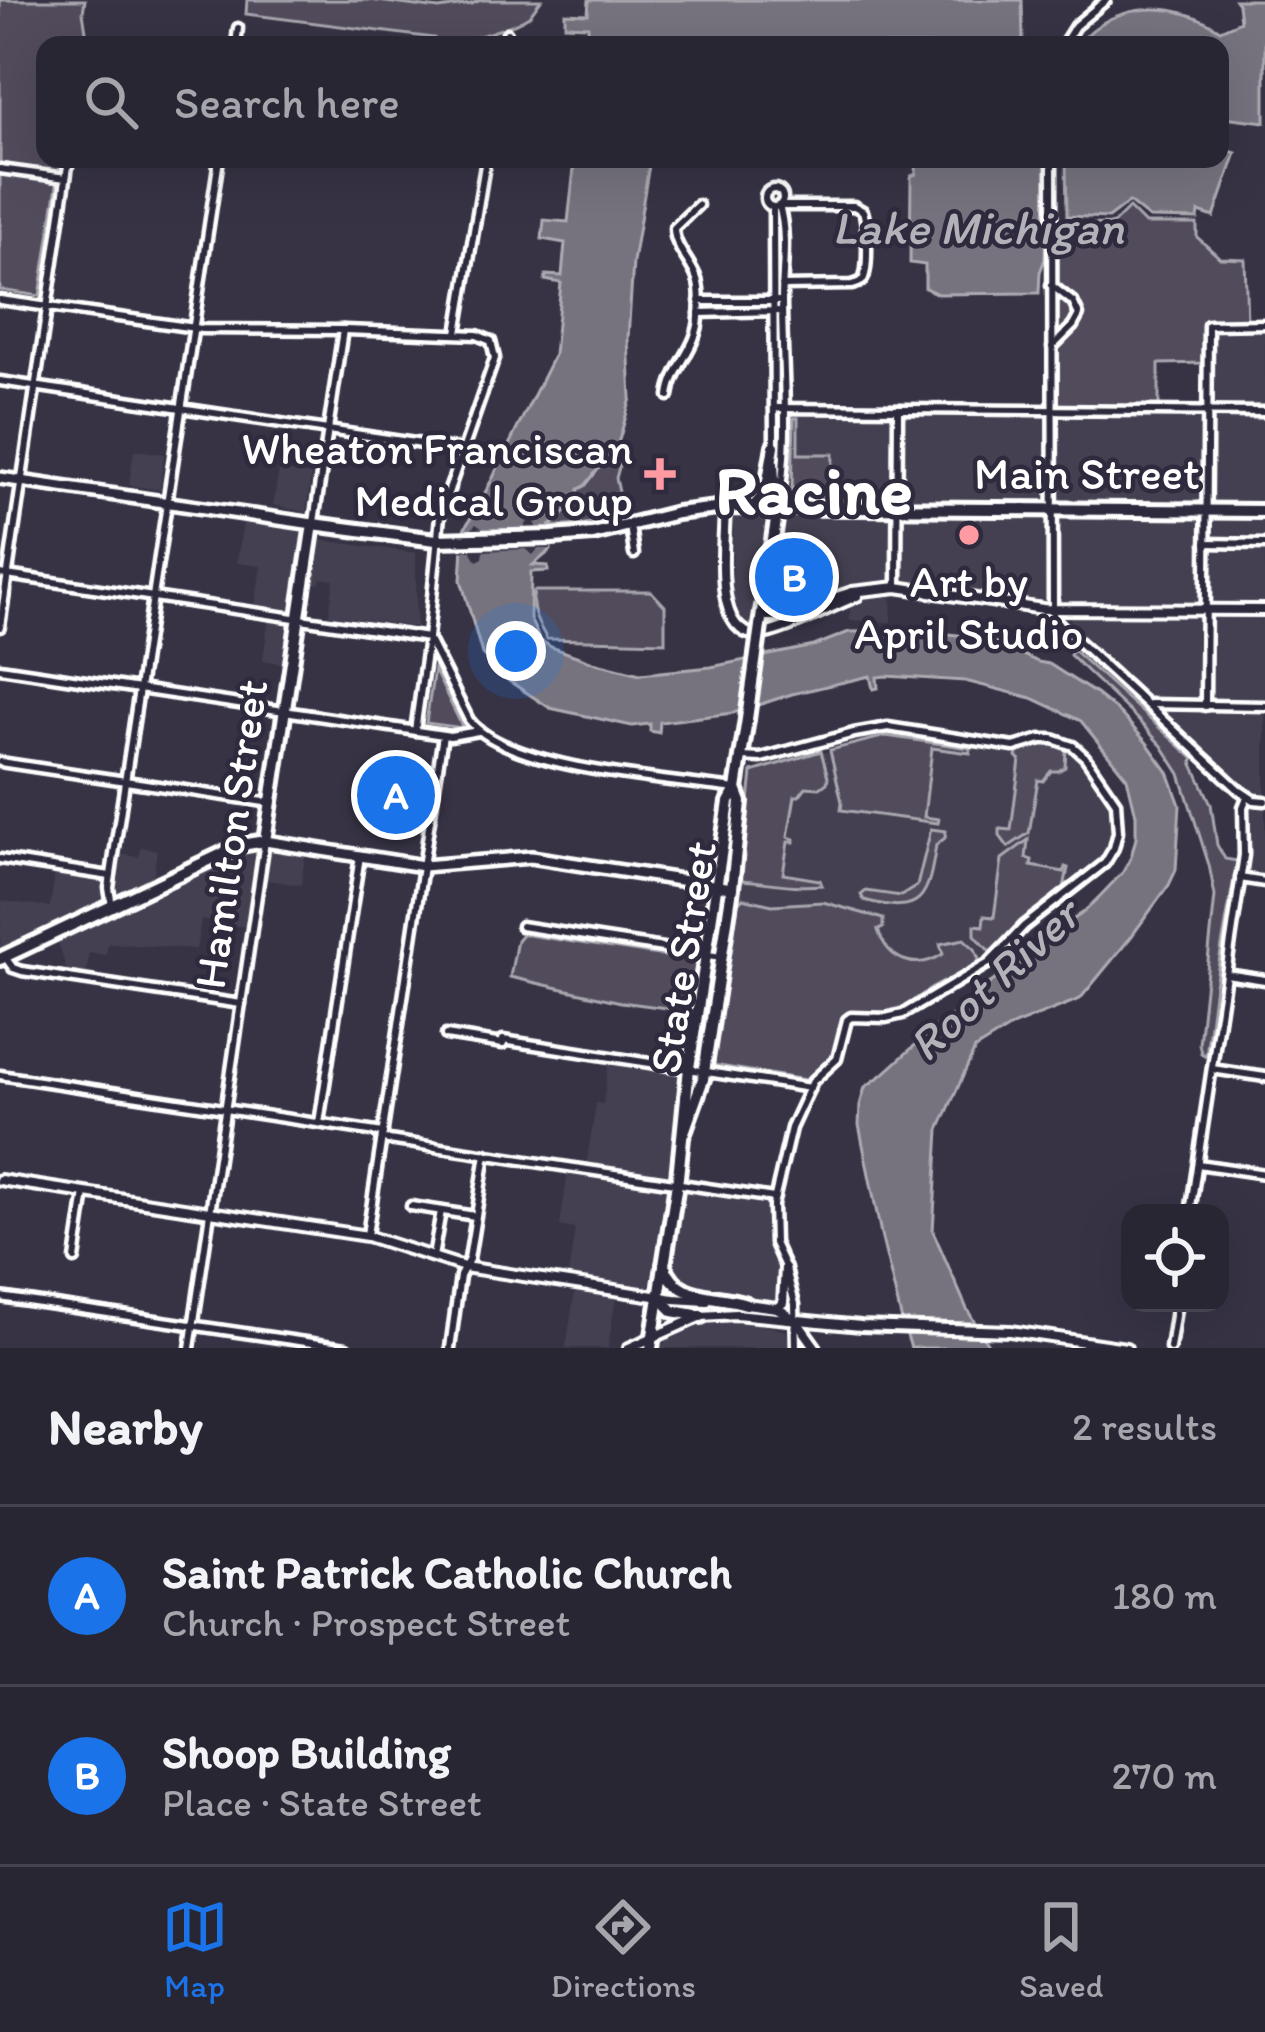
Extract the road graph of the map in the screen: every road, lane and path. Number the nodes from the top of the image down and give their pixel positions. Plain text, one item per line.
1 (1106, 0) edge
2 (238, 28) dead end
3 (507, 33) dead end
4 (237, 36) edge
5 (506, 36) edge
6 (1069, 36) edge
7 (68, 168) edge
8 (218, 168) edge
9 (485, 168) edge
10 (1052, 168) edge
11 (0, 169) edge
12 (66, 178) junction
13 (698, 205) dead end
14 (776, 207) junction
15 (1052, 285) junction
16 (782, 286) junction
17 (0, 300) edge
18 (699, 301) junction
19 (772, 301) junction
20 (782, 301) junction
21 (47, 307) junction
22 (771, 311) junction
23 (782, 311) junction
24 (699, 313) junction
25 (1265, 324) edge
26 (194, 328) junction
27 (343, 330) junction
28 (457, 334) junction
29 (1052, 347) junction
30 (0, 380) edge
31 (35, 386) junction
32 (669, 396) dead end
33 (182, 407) junction
34 (774, 408) junction
35 (784, 408) junction
36 (898, 409) junction
37 (1052, 411) junction
38 (1208, 411) junction
39 (1265, 412) edge
40 (328, 429) junction
41 (774, 446) junction
42 (462, 450) junction
43 (0, 478) edge
44 (21, 481) junction
45 (168, 502) junction
46 (725, 507) junction
47 (753, 507) junction
48 (778, 507) junction
49 (898, 508) junction
50 (1053, 509) junction
51 (1207, 510) junction
52 (1265, 511) edge
53 (313, 524) junction
54 (630, 525) junction
55 (436, 540) junction
56 (1206, 543) junction
57 (1265, 544) edge
58 (634, 554) dead end
59 (4, 575) edge
60 (898, 587) junction
61 (870, 592) junction
62 (153, 597) junction
63 (1068, 608) junction
64 (1051, 609) junction
65 (1206, 609) junction
66 (1265, 610) edge
67 (299, 619) junction
68 (761, 621) junction
69 (0, 627) edge
70 (1070, 635) junction
71 (428, 638) junction
72 (0, 668) edge
73 (140, 689) junction
74 (1147, 704) junction
75 (1205, 706) junction
76 (1265, 706) edge
77 (285, 711) junction
78 (415, 730) junction
79 (478, 731) junction
80 (442, 735) junction
81 (742, 757) junction
82 (0, 762) edge
83 (125, 781) junction
84 (736, 789) junction
85 (1247, 796) junction
86 (1265, 801) edge
87 (271, 803) junction
88 (265, 841) junction
89 (360, 856) junction
90 (0, 859) edge
91 (423, 866) junction
92 (110, 876) junction
93 (1240, 878) junction
94 (1265, 882) edge
95 (718, 885) junction
96 (732, 888) junction
97 (112, 906) junction
98 (520, 926) dead end
99 (707, 955) junction
100 (721, 957) junction
101 (2, 958) edge
102 (1226, 974) junction
103 (1265, 980) edge
104 (242, 1004) junction
105 (446, 1036) dead end
106 (689, 1068) junction
107 (1212, 1069) junction
108 (704, 1071) junction
109 (0, 1075) edge
110 (1265, 1077) edge
111 (810, 1088) junction
112 (226, 1109) junction
113 (320, 1124) junction
114 (683, 1134) junction
115 (382, 1136) junction
116 (486, 1154) junction
117 (1198, 1164) junction
118 (1265, 1174) edge
119 (0, 1180) edge
120 (677, 1183) junction
121 (85, 1193) junction
122 (774, 1198) junction
123 (1191, 1204) edge
124 (410, 1206) dead end
125 (441, 1211) junction
126 (210, 1212) junction
127 (476, 1216) junction
128 (367, 1236) junction
129 (434, 1257) junction
130 (75, 1259) dead end
131 (664, 1264) junction
132 (464, 1268) junction
133 (785, 1268) junction
134 (0, 1297) edge
135 (659, 1297) junction
136 (746, 1304) junction
137 (778, 1309) junction
138 (1176, 1312) edge
139 (701, 1316) junction
140 (796, 1320) junction
141 (193, 1326) junction
142 (652, 1342) edge
143 (190, 1348) edge
144 (346, 1348) edge
145 (450, 1348) edge
146 (629, 1348) edge
147 (796, 1348) edge
148 (816, 1348) edge
149 (1126, 1348) edge
150 (1170, 1348) edge

1 - 6 street
2 - 4 street
3 - 5 street
7 - 12 street
8 - 26 street
9 - 28 street
10 - 15 street
11 - 12 street
12 - 21 street
13 - 18 street
14 - 16 street
14 - 16 street
14 - 19 street
15 - 29 street
15 - 29 street
16 - 20 street
17 - 21 street
18 - 19 street
18 - 24 street
19 - 20 street
19 - 22 street
20 - 23 street
21 - 26 street
21 - 31 street
22 - 23 street
22 - 24 street
22 - 34 street
23 - 35 street
24 - 32 street
25 - 38 street
26 - 27 street
26 - 33 street
27 - 28 street
27 - 40 street, Hamilton Street
28 - 42 street
29 - 37 street
30 - 31 street
31 - 33 street
31 - 44 street
33 - 40 street
33 - 45 street
34 - 35 street
34 - 41 street
35 - 36 street
35 - 48 street
36 - 37 street
36 - 49 street
37 - 38 street
37 - 50 street
38 - 39 street
38 - 51 street
40 - 42 street
40 - 53 street, Hamilton Street
41 - 47 main road
41 - 48 street
42 - 55 street
43 - 44 main road
44 - 45 main road
44 - 59 street
45 - 53 main road
45 - 62 street
46 - 47 main road, Main Street
46 - 54 main road, Main Street
46 - 61 street
47 - 48 main road, Main Street
48 - 49 main road, Main Street
48 - 68 main road, State Street
49 - 50 main road, Main Street
49 - 60 street
50 - 51 main road, Main Street
50 - 64 street
51 - 52 main road, Main Street
51 - 56 street
53 - 55 main road, Main Street
53 - 67 main road, Hamilton Street
54 - 55 main road, Main Street
54 - 58 street
55 - 71 street
56 - 57 street
56 - 65 street
59 - 62 street
59 - 69 street
60 - 61 street
60 - 64 street
61 - 68 street
62 - 67 street
62 - 73 street
63 - 64 street
63 - 65 street
63 - 70 street
64 - 70 street
65 - 66 street
65 - 75 street
67 - 71 street
67 - 77 main road, Hamilton Street
68 - 81 main road, State Street, bridge
70 - 74 street
71 - 78 street
71 - 79 street
72 - 73 street
73 - 77 street
73 - 83 street
74 - 75 street
74 - 85 street
75 - 76 street
77 - 78 street
77 - 87 main road, Hamilton Street
78 - 80 street
79 - 80 street
79 - 84 street
80 - 91 street
81 - 84 main road, State Street
81 - 111 street
82 - 83 street
83 - 87 street
83 - 92 street
84 - 95 main road, State Street
84 - 96 main road, State Street
85 - 86 street
85 - 93 street
87 - 88 main road, Hamilton Street
88 - 89 main road
88 - 97 main road
88 - 104 street, Hamilton Street
89 - 91 main road
89 - 113 street
90 - 92 street
91 - 95 main road
91 - 115 street
92 - 97 street
93 - 94 street
93 - 102 street
95 - 96 main road
95 - 99 main road, State Street
96 - 100 main road, State Street
97 - 101 main road
98 - 99 street
99 - 100 street
99 - 106 main road, State Street
100 - 108 main road, State Street
101 - 104 street
102 - 103 street
102 - 107 street
104 - 112 street, Hamilton Street
105 - 106 street
106 - 108 street
106 - 114 main road, State Street
107 - 110 street
107 - 117 street
108 - 111 street
108 - 114 main road, State Street
109 - 112 street
111 - 122 street
112 - 113 street
112 - 126 street, Hamilton Street
113 - 115 street
114 - 120 main road, State Street
115 - 116 street
115 - 128 street
116 - 120 street
116 - 127 street
117 - 118 street
117 - 123 street
119 - 121 street
120 - 122 street
120 - 131 main road, State Street
121 - 126 street
121 - 130 street
122 - 133 street
124 - 125 street
125 - 127 street
125 - 129 street
126 - 128 street
126 - 141 street, Hamilton Street
127 - 132 street
128 - 129 street
129 - 132 street
131 - 135 main road, State Street
131 - 136 main road
132 - 135 street
132 - 145 street
133 - 137 street
133 - 140 street
134 - 141 street
135 - 136 street
135 - 139 main road
135 - 142 main road, State Street
136 - 137 street
137 - 140 street
138 - 150 street
139 - 140 street
139 - 142 street
140 - 147 street
140 - 148 street
140 - 149 street
141 - 143 street, Hamilton Street
141 - 144 street
142 - 146 street

